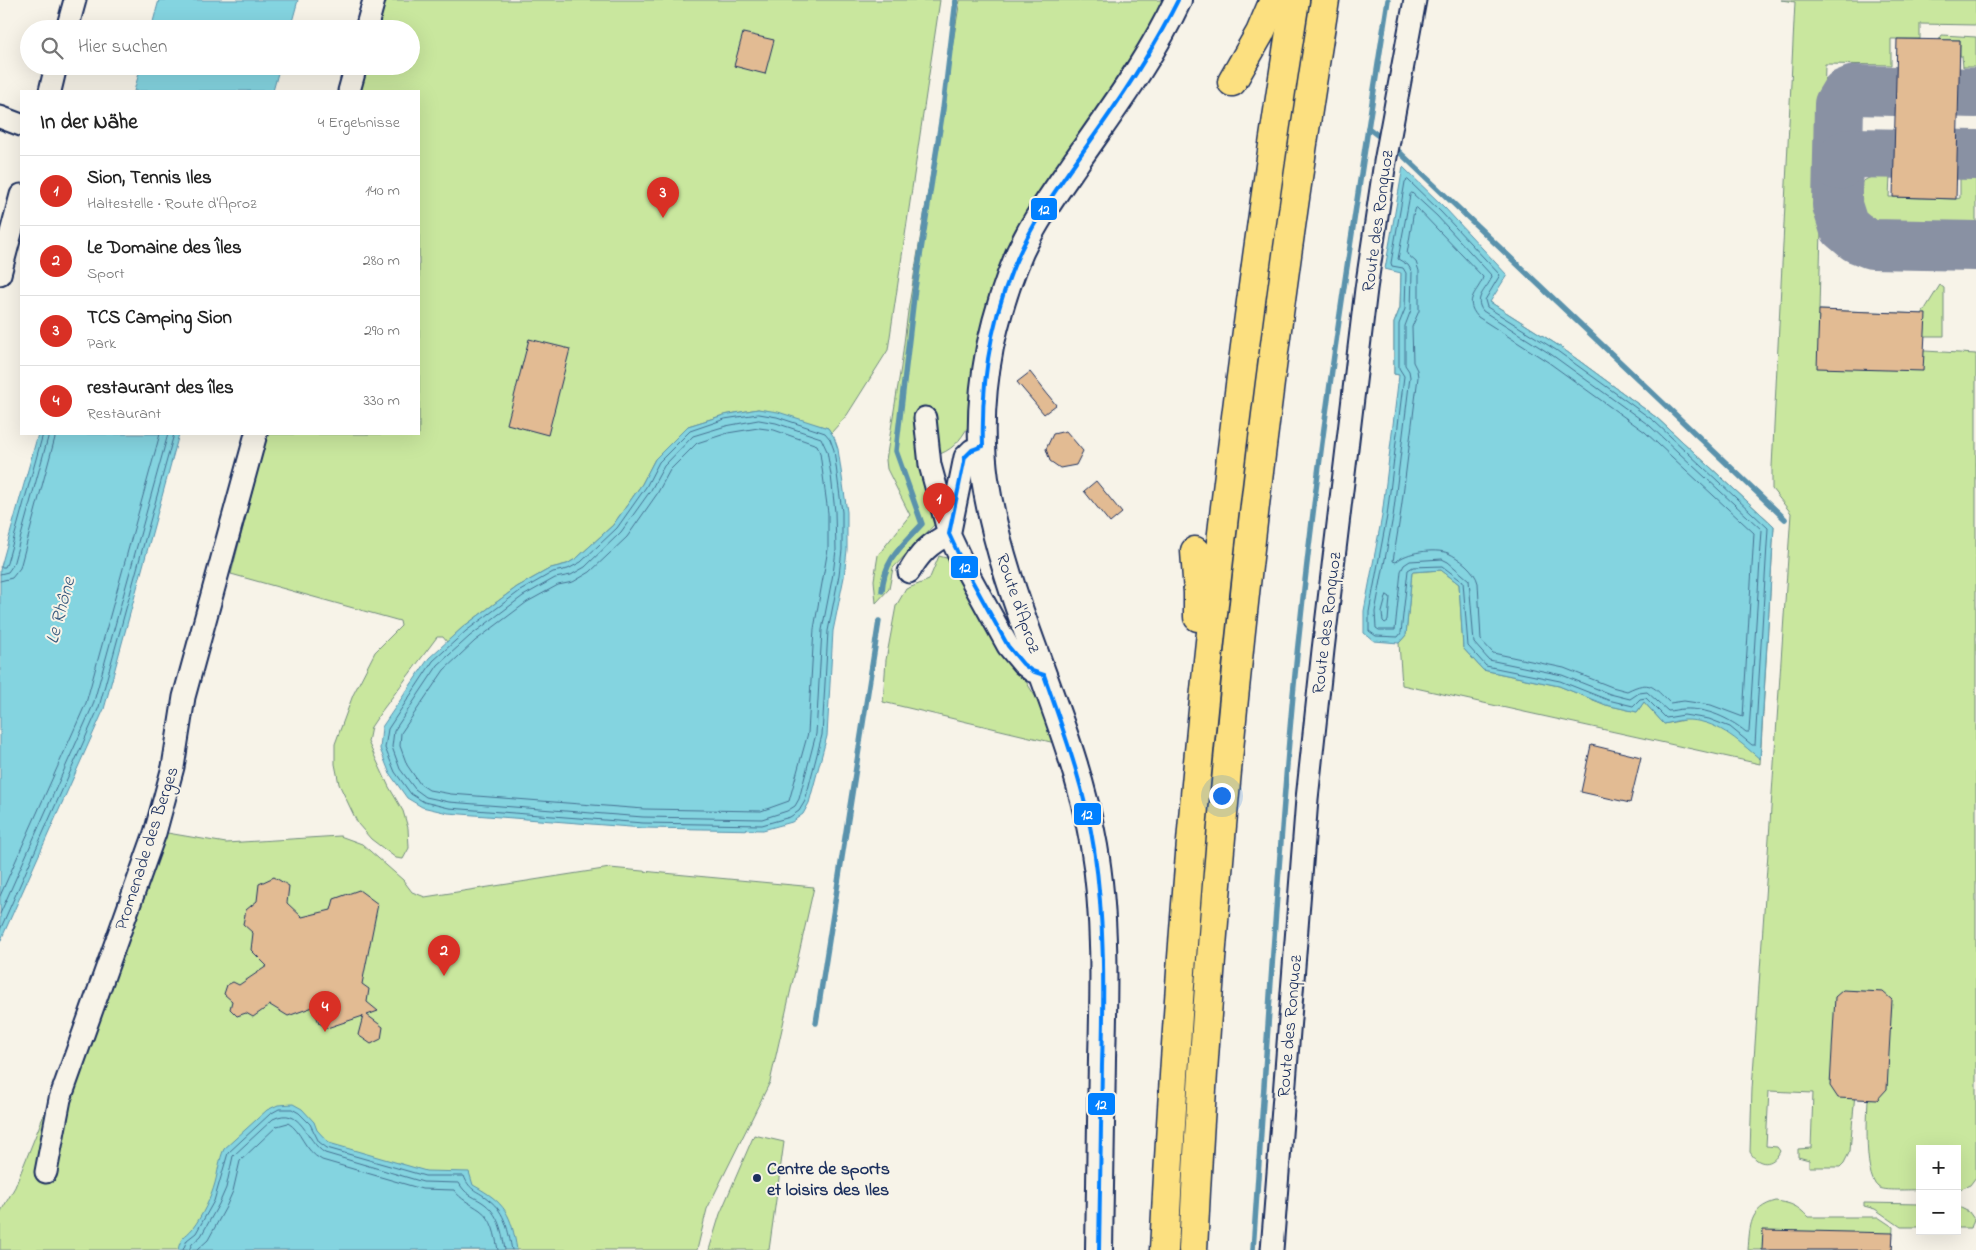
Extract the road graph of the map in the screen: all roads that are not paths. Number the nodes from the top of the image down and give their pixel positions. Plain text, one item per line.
1 (75, 0) edge
2 (374, 0) edge
3 (1178, 0) edge
4 (1274, 0) edge
5 (1295, 0) edge
6 (1325, 0) edge
7 (1415, 0) edge
8 (69, 20) edge
9 (368, 20) edge
10 (54, 75) edge
11 (353, 75) edge
12 (1232, 82) dead end
13 (50, 90) edge
14 (349, 90) edge
15 (0, 117) edge
16 (20, 125) edge
17 (20, 199) edge
18 (0, 274) edge
19 (925, 418) dead end
20 (256, 435) edge
21 (983, 446) junction
22 (949, 534) junction
23 (1195, 551) dead end
24 (909, 572) dead end
25 (1044, 675) junction
26 (1195, 795) junction
27 (46, 1172) dead end
28 (1099, 1250) edge
29 (1164, 1250) edge
30 (1193, 1250) edge
31 (1272, 1250) edge

1 - 8 street
2 - 9 street
3 - 21 street, Route d'Aproz
4 - 12 highway
5 - 26 highway
6 - 30 highway
7 - 31 street, Route des Ronquoz
10 - 13 street
11 - 14 street
15 - 16 street
17 - 18 street
19 - 22 street
20 - 27 street, Promenade des Berges
21 - 22 street
21 - 25 street, Route d'Aproz
22 - 24 street
22 - 25 street
23 - 26 highway
25 - 28 street, Route d'Aproz
26 - 29 highway

